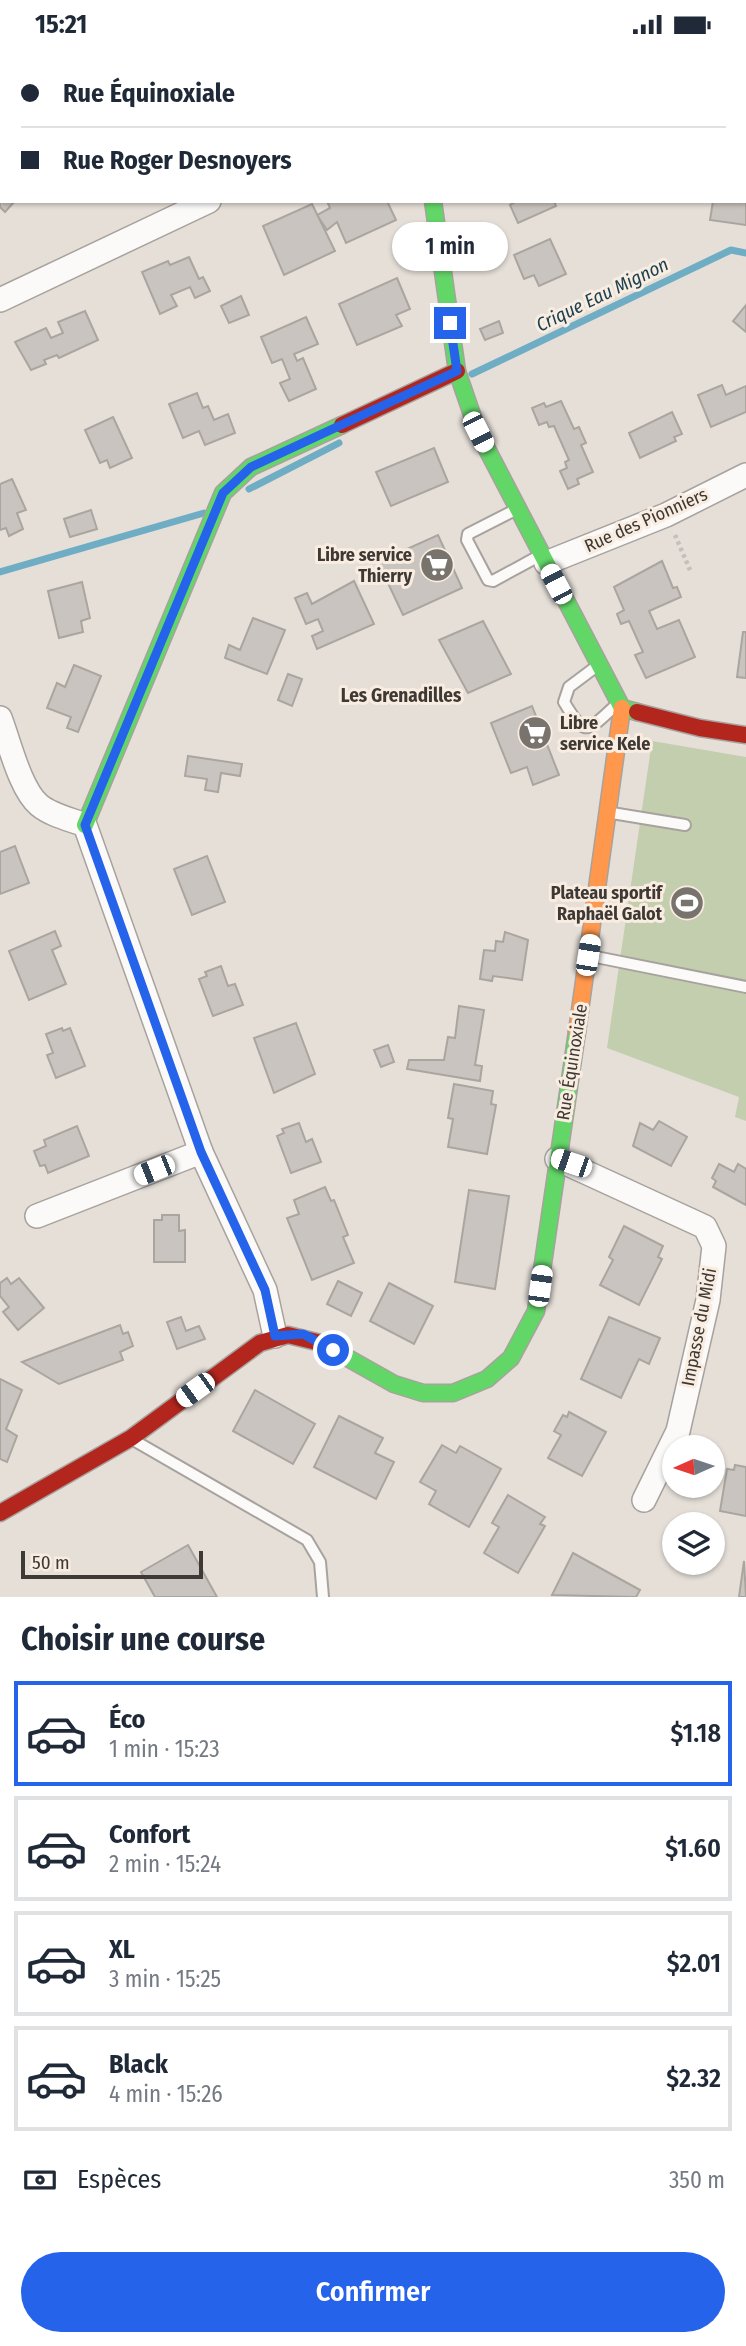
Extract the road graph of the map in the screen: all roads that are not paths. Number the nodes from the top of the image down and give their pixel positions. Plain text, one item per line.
1 (205, 203) edge
2 (433, 203) edge
3 (0, 300) edge
4 (457, 371) junction
5 (746, 475) edge
6 (518, 509) junction
7 (543, 559) junction
8 (599, 665) junction
9 (621, 705) junction
10 (0, 718) edge
11 (746, 735) edge
12 (610, 813) junction
13 (85, 825) junction
14 (685, 825) dead end
15 (588, 955) junction
16 (746, 987) edge
17 (201, 1152) junction
18 (558, 1159) junction
19 (37, 1216) dead end
20 (275, 1336) junction
21 (131, 1438) junction
22 (644, 1500) dead end
23 (2, 1508) edge
24 (323, 1597) edge

1 - 3 street
2 - 4 street
4 - 6 street
4 - 13 street
5 - 7 street, Rue des Pionniers
6 - 7 street
6 - 7 lane
7 - 8 street
8 - 9 street
8 - 9 lane
9 - 11 street
9 - 12 street, Rue Équinoxiale
10 - 13 street
12 - 14 lane
12 - 15 street, Rue Équinoxiale
13 - 17 street
15 - 16 lane
15 - 18 street, Rue Équinoxiale
17 - 19 street
17 - 20 street
18 - 20 street, Rue Équinoxiale
18 - 22 street, Impasse du Midi
20 - 21 street
21 - 23 street
21 - 24 lane

